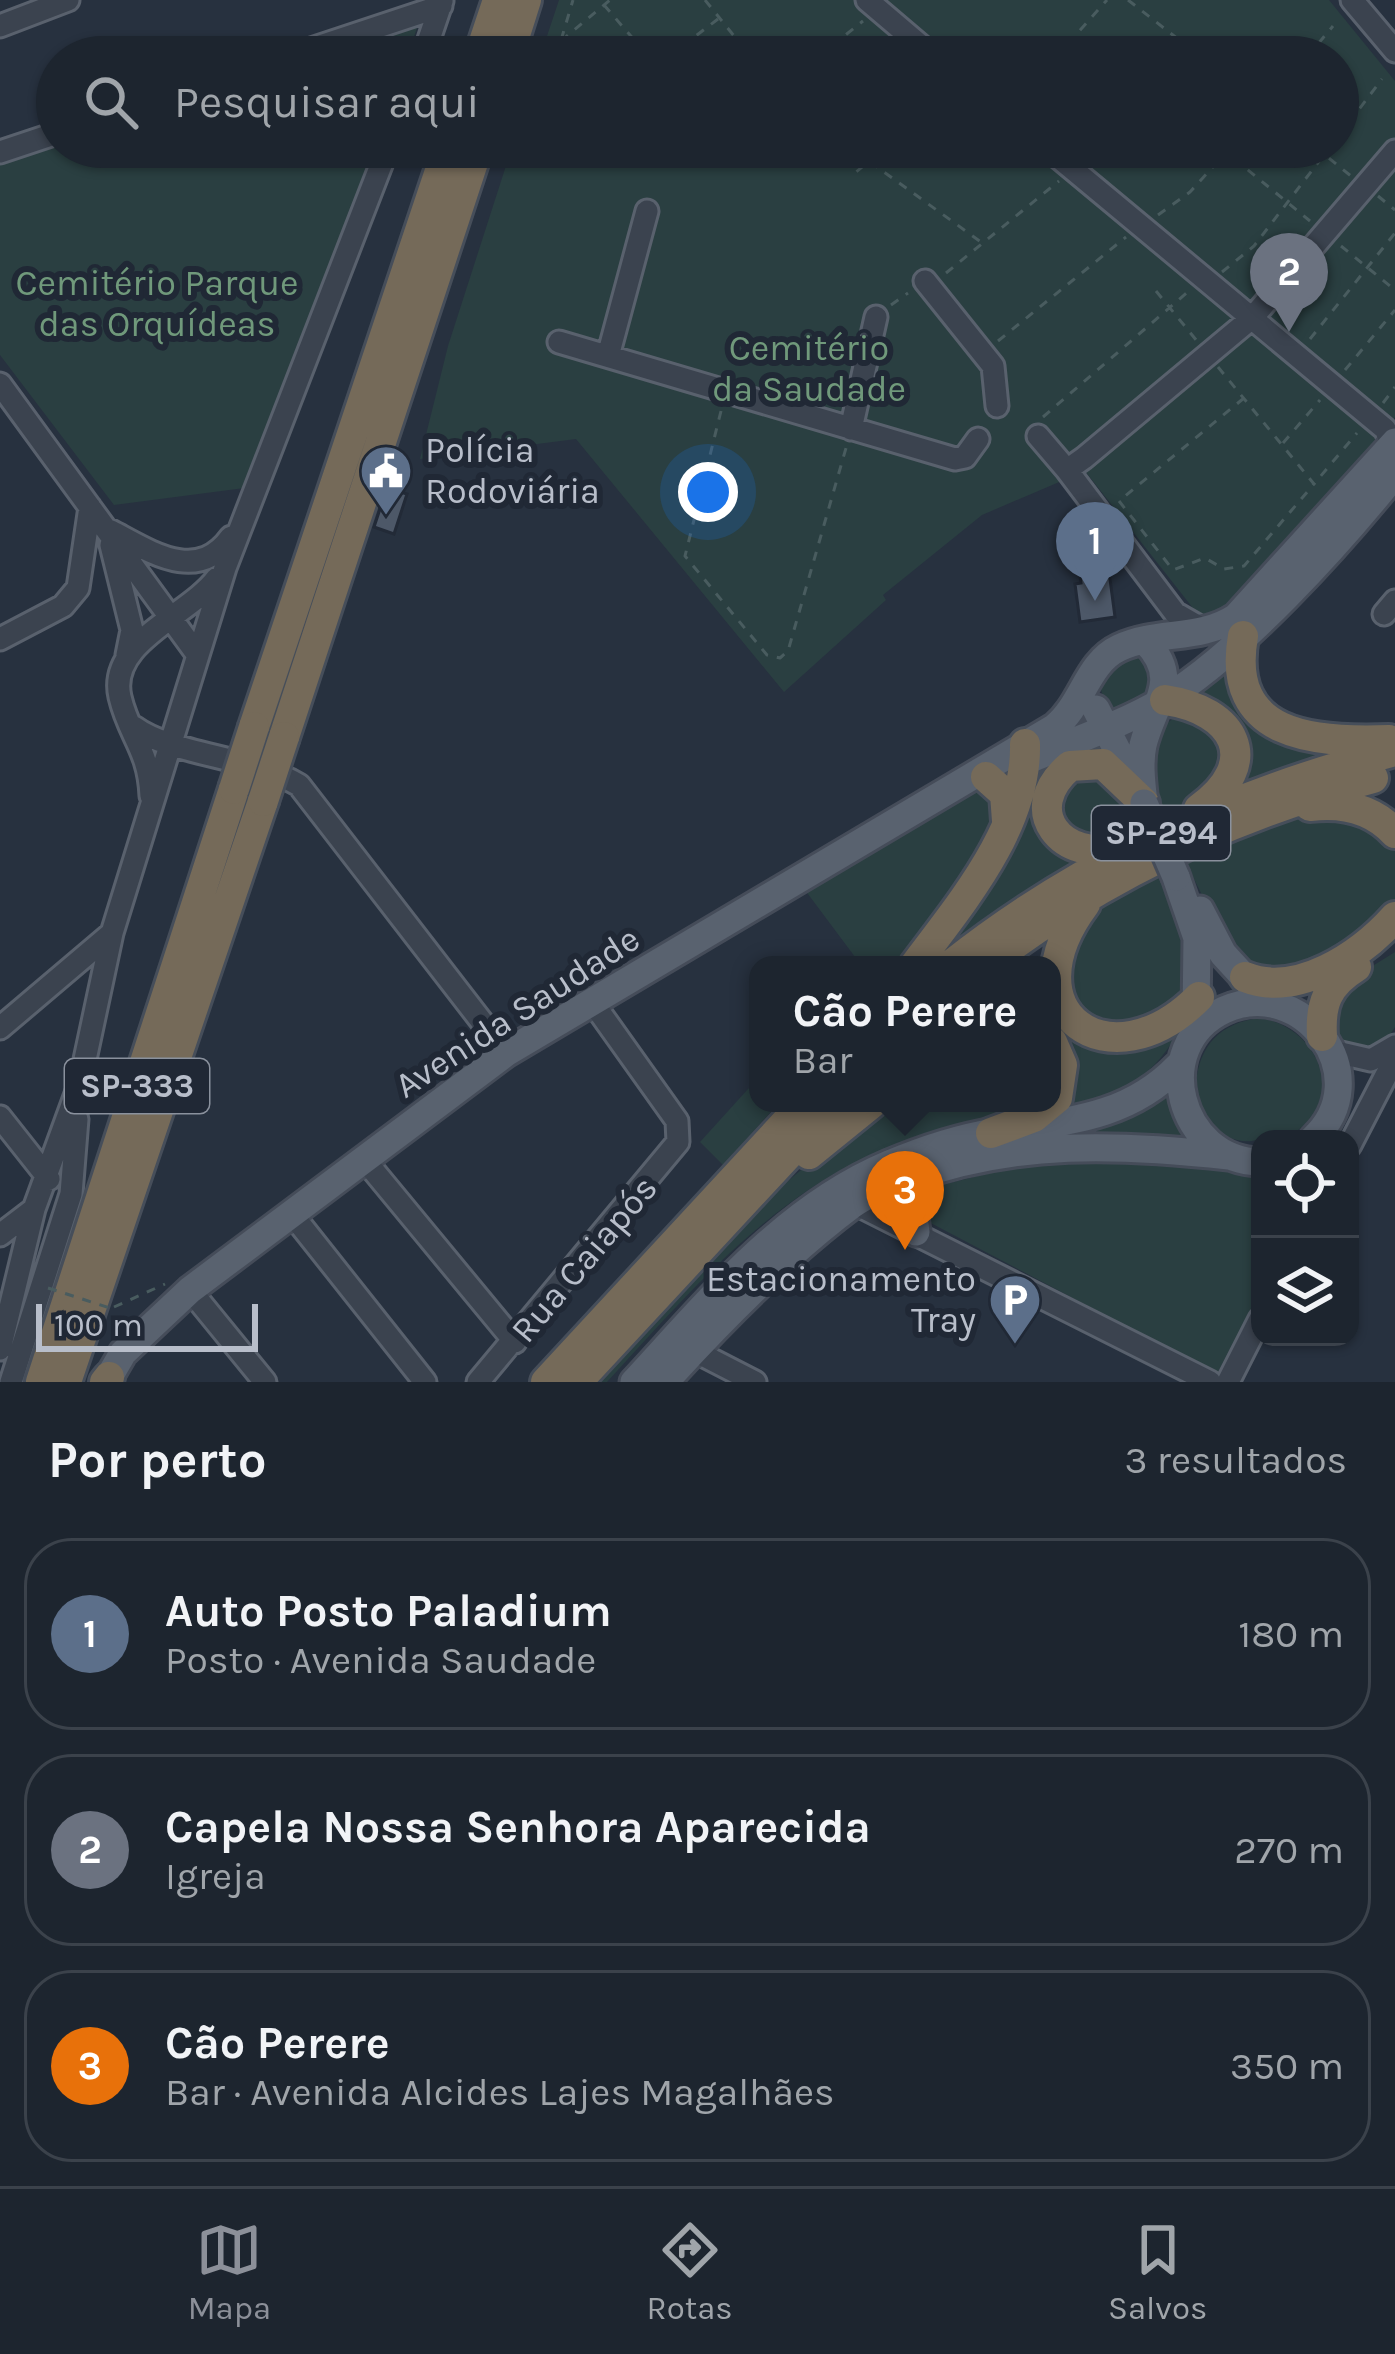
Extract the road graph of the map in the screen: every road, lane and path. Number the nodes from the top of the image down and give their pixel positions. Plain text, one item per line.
1 (68, 0) edge
2 (498, 0) edge
3 (526, 0) edge
4 (573, 0) edge
5 (610, 0) edge
6 (705, 0) edge
7 (1107, 0) edge
8 (1128, 0) edge
9 (1352, 0) edge
10 (441, 3) edge
11 (604, 5) junction
12 (871, 5) edge
13 (719, 18) junction
14 (0, 26) edge
15 (1333, 26) dead end
16 (347, 36) edge
17 (430, 36) edge
18 (485, 36) edge
19 (515, 36) edge
20 (562, 36) edge
21 (567, 36) edge
22 (631, 36) edge
23 (695, 36) edge
24 (734, 36) edge
25 (839, 36) edge
26 (909, 36) edge
27 (1074, 36) edge
28 (1174, 36) edge
29 (1325, 36) edge
30 (1395, 51) edge
31 (1382, 80) dead end
32 (1359, 110) edge
33 (36, 140) edge
34 (1395, 151) edge
35 (0, 152) edge
36 (380, 168) edge
37 (442, 168) edge
38 (470, 168) edge
39 (877, 168) edge
40 (1212, 168) edge
41 (1248, 168) edge
42 (1314, 168) edge
43 (1074, 169) joint
44 (1287, 202) junction
45 (647, 211) dead end
46 (1142, 225) junction
47 (1325, 233) junction
48 (1395, 233) edge
49 (982, 243) junction
50 (1367, 268) junction
51 (1208, 279) junction
52 (925, 281) junction
53 (1395, 290) edge
54 (1156, 291) dead end
55 (1169, 307) junction
56 (1395, 310) edge
57 (875, 317) joint
58 (1253, 317) junction
59 (559, 342) dead end
60 (982, 353) junction
61 (1298, 354) junction
62 (1208, 355) junction
63 (608, 356) junction
64 (0, 384) edge
65 (1333, 384) junction
66 (1395, 387) edge
67 (726, 391) junction
68 (1244, 398) junction
69 (997, 406) dead end
70 (1371, 417) junction
71 (851, 429) junction
72 (1037, 429) joint
73 (978, 440) dead end
74 (1282, 444) junction
75 (1394, 453) edge
76 (1074, 478) junction
77 (1315, 484) junction
78 (90, 507) junction
79 (240, 525) junction
80 (105, 528) junction
81 (225, 568) junction
82 (1140, 570) junction
83 (172, 620) junction
84 (1209, 632) junction
85 (1244, 636) junction
86 (0, 639) edge
87 (1149, 640) junction
88 (197, 654) junction
89 (124, 662) junction
90 (1087, 689) junction
91 (1165, 700) junction
92 (1104, 724) junction
93 (134, 727) junction
94 (269, 732) junction
95 (1395, 740) edge
96 (175, 742) junction
97 (1395, 751) edge
98 (1033, 752) junction
99 (1121, 753) junction
100 (1395, 772) edge
101 (986, 777) junction
102 (248, 795) junction
103 (941, 795) junction
104 (1144, 803) junction
105 (152, 807) junction
106 (1240, 823) junction
107 (1176, 826) junction
108 (1395, 833) edge
109 (1004, 834) junction
110 (1139, 843) junction
111 (1176, 877) junction
112 (1104, 886) junction
113 (1395, 917) edge
114 (112, 933) junction
115 (1395, 943) edge
116 (921, 956) edge
117 (964, 956) edge
118 (999, 956) edge
119 (1057, 956) edge
120 (1245, 977) junction
121 (1199, 997) junction
122 (1061, 1002) edge
123 (593, 1003) junction
124 (1274, 1004) junction
125 (0, 1028) edge
126 (1192, 1040) junction
127 (1327, 1044) junction
128 (1395, 1046) edge
129 (506, 1053) junction
130 (1178, 1066) junction
131 (1390, 1068) edge
132 (80, 1083) junction
133 (794, 1112) edge
134 (828, 1112) edge
135 (861, 1112) edge
136 (1040, 1112) edge
137 (0, 1117) edge
138 (1323, 1129) edge
139 (1358, 1130) edge
140 (991, 1133) junction
141 (363, 1158) junction
142 (1249, 1164) edge
143 (921, 1174) junction
144 (49, 1179) junction
145 (843, 1197) junction
146 (34, 1209) junction
147 (291, 1213) junction
148 (916, 1232) junction
149 (0, 1234) edge
150 (692, 1257) junction
151 (48, 1288) dead end
152 (190, 1290) junction
153 (1251, 1337) edge
154 (515, 1342) junction
155 (684, 1345) junction
156 (0, 1349) edge
157 (109, 1380) edge
158 (11, 1382) edge
159 (41, 1382) edge
160 (66, 1382) edge
161 (265, 1382) edge
162 (425, 1382) edge
163 (478, 1382) edge
164 (546, 1382) edge
165 (577, 1382) edge
166 (634, 1382) edge
167 (665, 1382) edge
168 (755, 1382) edge
169 (1210, 1382) edge
170 (1228, 1382) edge

1 - 14 street
2 - 18 highway
3 - 19 highway
4 - 20 path
5 - 11 path
6 - 13 path
7 - 27 path
8 - 28 path
9 - 30 street
10 - 16 street
10 - 17 street
11 - 21 path
11 - 22 path
12 - 25 path
12 - 26 street
13 - 23 path
13 - 24 path
15 - 29 path
31 - 32 path
33 - 35 street
34 - 47 street
36 - 79 street
37 - 94 highway
38 - 94 highway
39 - 49 path
40 - 46 path
41 - 44 path
42 - 44 path
43 - 46 street
43 - 49 path
44 - 47 path
44 - 51 path
45 - 63 street
46 - 51 street
46 - 60 path
47 - 50 path
47 - 58 street
48 - 50 path
49 - 52 path
50 - 53 path
50 - 61 path
51 - 55 path
51 - 58 street
52 - 57 path
52 - 60 street
54 - 55 path
55 - 62 path
55 - 72 path
56 - 65 path
57 - 71 street
58 - 61 street
58 - 62 street
59 - 63 street
60 - 69 street
61 - 65 street
62 - 68 path
62 - 76 street
63 - 67 street
64 - 78 street
65 - 70 street
65 - 74 path
66 - 70 path
67 - 71 street
67 - 71 path
68 - 74 path
68 - 77 path
70 - 75 street
70 - 77 path
71 - 73 street
72 - 76 street
74 - 77 path
75 - 84 main road
75 - 85 main road
76 - 82 street
78 - 80 street
78 - 86 street
79 - 80 street
79 - 81 street
80 - 83 street
80 - 89 street
81 - 83 street
81 - 88 street
82 - 84 street
82 - 87 street
83 - 88 street
83 - 89 street
84 - 87 main road
85 - 91 main road
85 - 95 highway
87 - 90 main road
87 - 91 main road
88 - 96 street
89 - 93 street
90 - 92 main road
90 - 98 main road
91 - 92 main road
91 - 104 main road
91 - 107 highway
92 - 98 main road
92 - 99 main road
93 - 96 street
93 - 105 street
94 - 102 highway, bridge
96 - 105 street
96 - 129 street
97 - 107 highway, SP-294
98 - 99 main road
98 - 101 main road
98 - 103 main road
98 - 109 highway
99 - 104 main road
100 - 106 highway, SP-294
101 - 103 main road
101 - 109 highway
102 - 159 highway, SP-333
102 - 160 highway, SP-333
103 - 123 main road, Avenida Saudade
104 - 110 highway
104 - 111 main road, bridge
105 - 114 street
106 - 108 highway
106 - 112 highway, SP-294
107 - 110 highway, SP-294
109 - 116 highway
110 - 117 highway, SP-294
111 - 120 main road
111 - 121 main road
112 - 118 highway, SP-294
112 - 119 highway
113 - 120 highway
114 - 125 street
114 - 132 street
115 - 127 highway
120 - 124 main road
121 - 122 highway
121 - 126 main road
123 - 129 main road, Avenida Saudade
123 - 154 street, Rua Caiapós
124 - 126 main road
124 - 127 main road
126 - 130 main road
127 - 128 street
127 - 138 main road
129 - 141 main road, Avenida Saudade
130 - 140 main road
130 - 142 main road
131 - 138 street
131 - 139 street
132 - 144 street
132 - 158 street
133 - 164 highway
134 - 150 highway
135 - 150 highway
136 - 140 highway
137 - 144 street
140 - 145 main road
141 - 147 main road, Avenida Saudade
141 - 154 street
142 - 143 main road
143 - 145 main road
143 - 148 main road
144 - 146 street
145 - 148 street
145 - 155 main road
146 - 149 street
146 - 156 street
147 - 152 main road, Avenida Saudade
147 - 162 street
148 - 169 street
150 - 165 highway
151 - 152 path, bridge
152 - 157 main road, Avenida Saudade
152 - 161 street
153 - 170 street
154 - 163 street, Rua Caiapós
155 - 166 main road
155 - 167 main road
155 - 168 street

